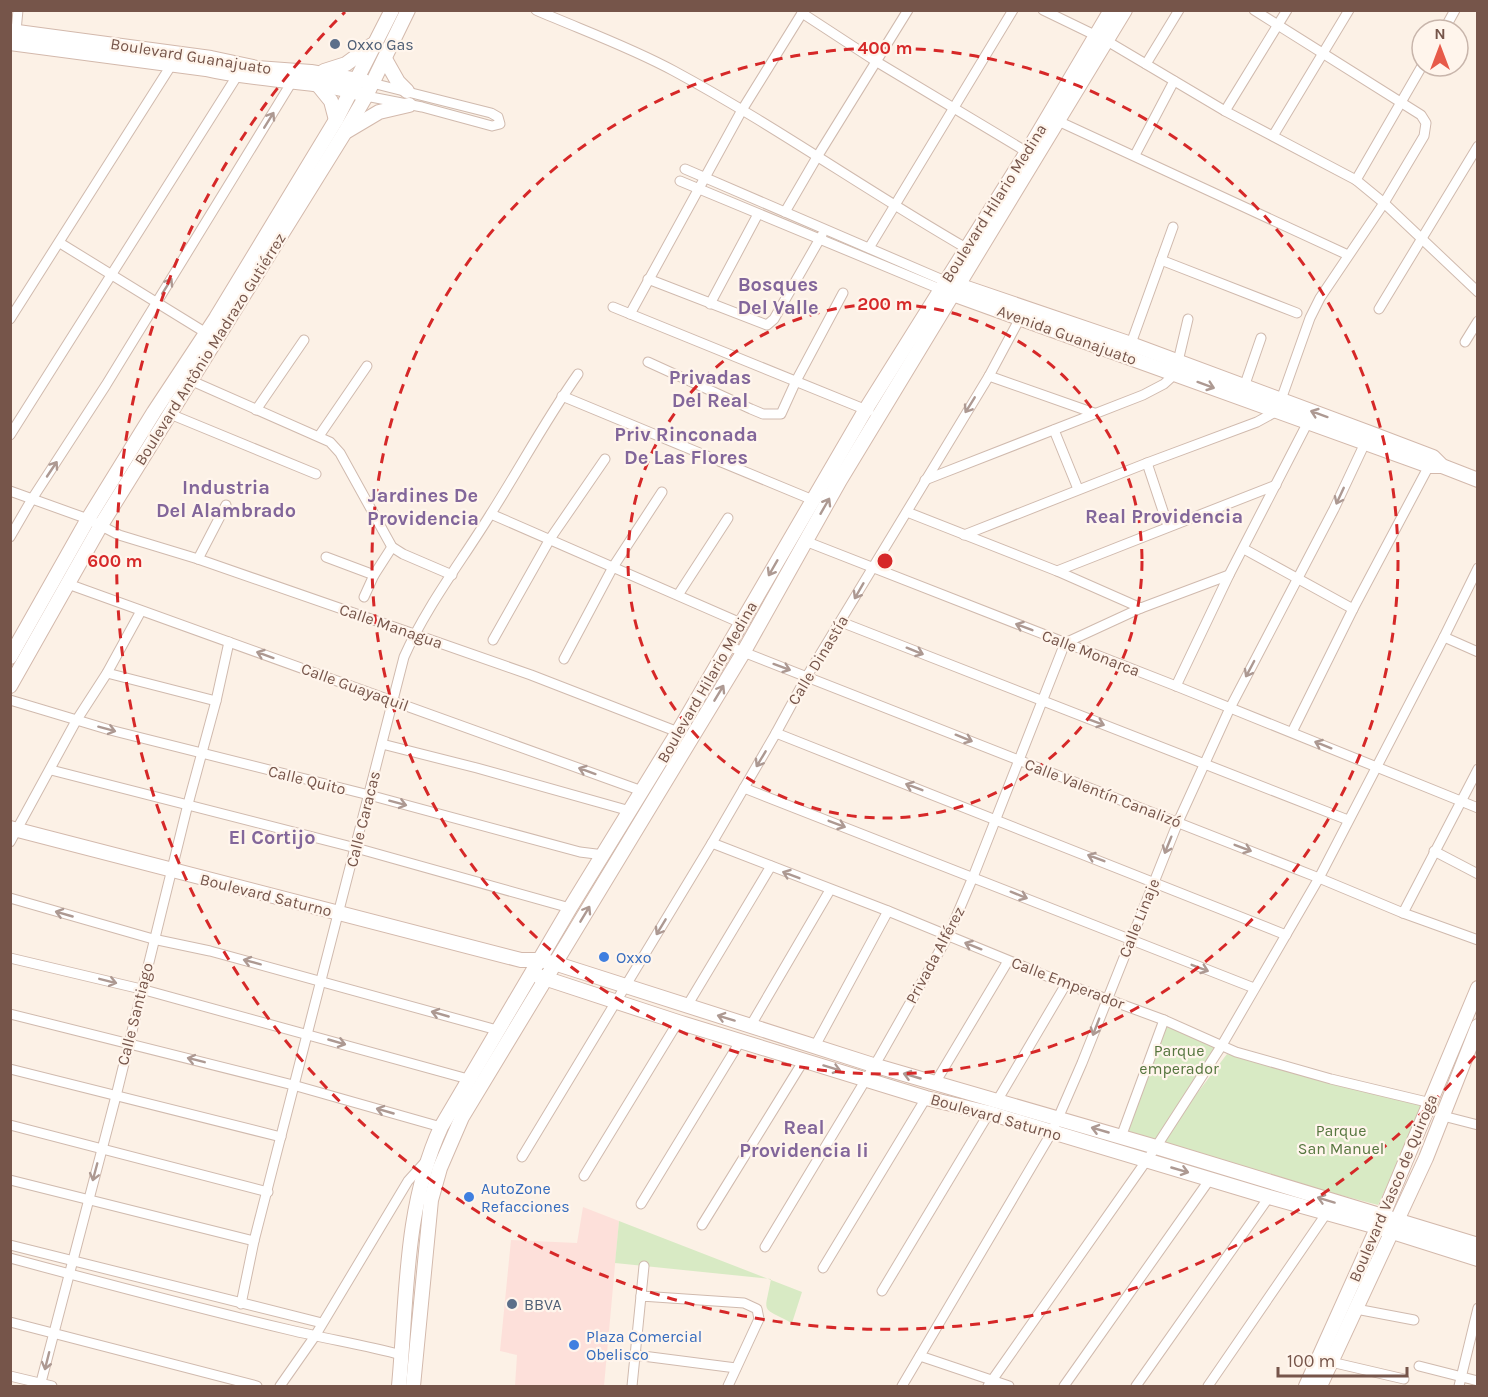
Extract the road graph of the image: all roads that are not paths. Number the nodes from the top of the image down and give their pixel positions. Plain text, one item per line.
1 (18, 10) edge
2 (392, 10) edge
3 (408, 10) edge
4 (536, 10) edge
5 (908, 10) edge
6 (1013, 10) edge
7 (1043, 10) edge
8 (1111, 10) edge
9 (1125, 10) edge
10 (1179, 10) edge
11 (1254, 10) edge
12 (1287, 10) edge
13 (1349, 10) edge
14 (803, 12) edge
15 (1278, 25) junction
16 (12, 35) edge
17 (1102, 38) junction
18 (374, 44) junction
19 (1324, 52) junction
20 (385, 59) junction
21 (877, 62) junction
22 (172, 64) junction
23 (1146, 64) junction
24 (237, 76) junction
25 (1415, 78) edge
26 (317, 79) junction
27 (293, 80) junction
28 (1174, 81) junction
29 (354, 85) junction
30 (369, 89) junction
31 (408, 98) junction
32 (1401, 102) junction
33 (953, 108) junction
34 (742, 110) junction
35 (1225, 111) junction
36 (336, 120) junction
37 (1058, 121) junction
38 (345, 132) junction
39 (1273, 136) junction
40 (1478, 146) edge
41 (1027, 152) junction
42 (1135, 155) junction
43 (817, 157) junction
44 (685, 169) dead end
45 (704, 178) junction
46 (1356, 180) junction
47 (680, 181) dead end
48 (698, 189) junction
49 (1384, 203) junction
50 (896, 208) junction
51 (785, 212) junction
52 (758, 214) junction
53 (1173, 227) dead end
54 (824, 230) junction
55 (820, 240) junction
56 (1420, 240) junction
57 (60, 243) junction
58 (966, 248) junction
59 (869, 249) junction
60 (1348, 255) junction
61 (1161, 260) junction
62 (112, 274) junction
63 (648, 279) junction
64 (949, 288) junction
65 (843, 292) dead end
66 (1478, 292) edge
67 (157, 303) junction
68 (710, 304) junction
69 (613, 307) dead end
70 (1379, 309) dead end
71 (1297, 313) dead end
72 (630, 314) junction
73 (1020, 318) junction
74 (10, 319) edge
75 (1188, 319) dead end
76 (1478, 321) edge
77 (211, 336) junction
78 (1261, 338) dead end
79 (304, 340) dead end
80 (1465, 342) dead end
81 (1129, 350) junction
82 (648, 362) dead end
83 (367, 366) dead end
84 (1176, 369) junction
85 (578, 374) dead end
86 (989, 376) junction
87 (192, 381) junction
88 (796, 381) junction
89 (1244, 387) junction
90 (562, 396) junction
91 (1280, 406) junction
92 (256, 410) junction
93 (873, 412) junction
94 (1094, 413) junction
95 (170, 414) junction
96 (1308, 422) junction
97 (1054, 430) junction
98 (10, 435) edge
99 (319, 436) junction
100 (1365, 443) junction
101 (604, 459) dead end
102 (1147, 463) junction
103 (1434, 463) junction
104 (316, 474) dead end
105 (925, 480) junction
106 (1478, 480) edge
107 (1276, 485) junction
108 (1078, 489) junction
109 (10, 491) edge
110 (662, 492) dead end
111 (32, 499) junction
112 (813, 500) junction
113 (226, 505) dead end
114 (907, 512) junction
115 (491, 514) junction
116 (728, 518) dead end
117 (94, 522) junction
118 (1168, 526) junction
119 (964, 535) junction
120 (10, 537) edge
121 (550, 539) junction
122 (805, 541) junction
123 (392, 547) junction
124 (1244, 549) junction
125 (326, 557) dead end
126 (198, 559) junction
127 (613, 567) junction
128 (872, 567) junction
129 (1478, 568) edge
130 (1056, 571) junction
131 (452, 574) junction
132 (374, 575) junction
133 (1229, 575) junction
134 (1298, 578) junction
135 (68, 584) junction
136 (678, 595) junction
137 (364, 597) dead end
138 (1141, 608) junction
139 (1353, 609) junction
140 (141, 611) junction
141 (841, 622) junction
142 (741, 623) junction
143 (414, 634) junction
144 (1444, 637) junction
145 (493, 640) dead end
146 (229, 642) junction
147 (1065, 643) junction
148 (728, 645) junction
149 (1478, 652) edge
150 (743, 653) junction
151 (10, 657) edge
152 (564, 659) dead end
153 (107, 673) junction
154 (807, 676) junction
155 (1176, 686) junction
156 (10, 687) edge
157 (10, 700) edge
158 (216, 701) junction
159 (392, 701) junction
160 (1041, 701) junction
161 (1230, 708) junction
162 (76, 721) junction
163 (678, 732) junction
164 (1292, 732) junction
165 (777, 733) junction
166 (382, 744) junction
167 (202, 754) junction
168 (1018, 760) junction
169 (1204, 764) junction
170 (1377, 767) junction
171 (1478, 769) edge
172 (51, 770) junction
173 (744, 788) junction
174 (642, 792) junction
175 (369, 795) junction
176 (1461, 801) junction
177 (188, 804) junction
178 (1478, 808) edge
179 (630, 811) junction
180 (995, 818) junction
181 (1348, 820) junction
182 (1178, 822) junction
183 (14, 829) edge
184 (10, 842) edge
185 (712, 843) junction
186 (356, 848) junction
187 (1434, 851) junction
188 (604, 855) junction
189 (771, 866) junction
190 (172, 871) junction
191 (1478, 874) edge
192 (973, 877) junction
193 (1319, 878) junction
194 (1154, 881) junction
195 (830, 890) junction
196 (10, 898) edge
197 (570, 908) junction
198 (888, 911) junction
199 (1403, 913) junction
200 (339, 914) junction
201 (1286, 935) junction
202 (948, 936) junction
203 (153, 939) junction
204 (1478, 940) edge
205 (1130, 941) junction
206 (10, 958) edge
207 (1008, 961) junction
208 (554, 963) junction
209 (538, 970) junction
210 (321, 981) junction
211 (1066, 984) junction
212 (626, 986) junction
213 (1254, 988) junction
214 (1478, 988) edge
215 (141, 989) junction
216 (1107, 998) junction
217 (616, 1001) junction
218 (1475, 1002) edge
219 (687, 1006) junction
220 (10, 1014) edge
221 (1164, 1020) junction
222 (678, 1022) junction
223 (751, 1025) junction
224 (1478, 1026) edge
225 (497, 1030) junction
226 (307, 1033) junction
227 (741, 1040) junction
228 (128, 1043) junction
229 (1222, 1045) junction
230 (815, 1046) junction
231 (804, 1060) junction
232 (873, 1065) junction
233 (10, 1070) edge
234 (864, 1078) junction
235 (468, 1079) junction
236 (935, 1083) junction
237 (293, 1085) junction
238 (116, 1096) junction
239 (927, 1098) junction
240 (997, 1101) junction
241 (1431, 1103) junction
242 (989, 1113) junction
243 (1443, 1116) junction
244 (1059, 1119) junction
245 (10, 1125) edge
246 (1478, 1125) edge
247 (441, 1127) junction
248 (1052, 1132) junction
249 (281, 1137) junction
250 (1121, 1137) junction
251 (1156, 1147) junction
252 (102, 1149) junction
253 (522, 1157) dead end
254 (428, 1159) junction
255 (1146, 1161) junction
256 (584, 1176) dead end
257 (1210, 1179) junction
258 (10, 1180) edge
259 (268, 1192) junction
260 (1269, 1197) junction
261 (88, 1201) junction
262 (641, 1204) dead end
263 (1326, 1214) junction
264 (1397, 1219) junction
265 (1380, 1221) junction
266 (702, 1225) dead end
267 (1391, 1233) junction
268 (254, 1242) junction
269 (10, 1245) edge
270 (1478, 1245) edge
271 (765, 1247) dead end
272 (10, 1258) edge
273 (1478, 1259) edge
274 (72, 1261) junction
275 (644, 1266) dead end
276 (823, 1268) dead end
277 (69, 1274) junction
278 (882, 1291) dead end
279 (641, 1296) junction
280 (241, 1304) junction
281 (1478, 1308) edge
282 (1356, 1309) junction
283 (1414, 1320) dead end
284 (10, 1322) edge
285 (322, 1323) junction
286 (54, 1332) junction
287 (315, 1336) junction
288 (402, 1355) junction
289 (635, 1355) junction
290 (920, 1356) junction
291 (1331, 1362) junction
292 (1419, 1366) dead end
293 (736, 1368) junction
294 (10, 1376) edge
295 (1404, 1378) dead end
296 (1478, 1381) edge
297 (1460, 1382) edge
298 (990, 1384) edge
299 (40, 1385) edge
300 (51, 1386) edge
301 (257, 1386) edge
302 (280, 1386) edge
303 (399, 1386) edge
304 (413, 1386) edge
305 (632, 1386) edge
306 (728, 1386) edge
307 (902, 1386) edge
308 (1009, 1386) edge
309 (1064, 1386) edge
310 (1136, 1386) edge
311 (1208, 1386) edge
312 (1306, 1386) edge
313 (1320, 1386) edge

1 - 16 street
2 - 18 street, Boulevard Antônio Madrazo Gutiérrez
3 - 20 street, Boulevard Antônio Madrazo Gutiérrez
4 - 34 street
5 - 21 street
6 - 33 street
7 - 17 street
8 - 17 street, Boulevard Hilario Medina
9 - 17 street, Boulevard Hilario Medina
10 - 23 street
11 - 15 street
12 - 15 street
13 - 19 street
14 - 21 street
14 - 34 street
15 - 19 street
15 - 35 street
16 - 22 street, Boulevard Guanajuato
16 - 26 street, Boulevard Guanajuato
17 - 23 street
17 - 37 street, Boulevard Hilario Medina
17 - 41 street, Boulevard Hilario Medina
18 - 26 street
18 - 29 street, Boulevard Antônio Madrazo Gutiérrez
19 - 32 street
19 - 39 street
20 - 30 street, Boulevard Antônio Madrazo Gutiérrez
20 - 31 street
21 - 33 street
21 - 43 street
22 - 24 street, Boulevard Guanajuato
22 - 57 street
23 - 28 street
24 - 27 street, Boulevard Guanajuato
24 - 62 street
25 - 32 street
26 - 27 street, Boulevard Guanajuato
26 - 29 street, Boulevard Guanajuato
26 - 36 street
67 -> 27 street
28 - 35 street
28 - 42 street
29 - 30 street, Boulevard Guanajuato
29 - 36 street, Boulevard Antônio Madrazo Gutiérrez
30 - 31 street
30 - 31 street
30 - 38 street, Boulevard Antônio Madrazo Gutiérrez
31 - 31 street
31 - 38 street
32 - 46 street
32 - 49 street
33 - 41 street
33 - 50 street
34 - 43 street
34 - 45 street
35 - 39 street
36 - 77 street, Boulevard Antônio Madrazo Gutiérrez
37 - 42 street
37 - 64 street, Boulevard Hilario Medina
38 - 77 street, Boulevard Antônio Madrazo Gutiérrez
39 - 46 street
40 - 56 street
41 - 58 street, Boulevard Hilario Medina
42 - 60 street
43 - 50 street
43 - 51 street
44 - 45 street, Avenida Guanajuato
45 - 48 street
45 - 51 street, Avenida Guanajuato
46 - 49 street
47 - 48 street, Avenida Guanajuato
48 - 52 street, Avenida Guanajuato
48 - 63 street
49 - 56 street
49 - 60 street
50 - 58 street
50 - 59 street
51 - 54 street, Avenida Guanajuato
52 - 55 street, Avenida Guanajuato
52 - 68 street
53 - 61 street
54 - 55 street
54 - 59 street, Avenida Guanajuato
55 - 64 street, Avenida Guanajuato
55 - 68 street
56 - 66 street
56 - 70 street
57 - 62 street
57 - 74 street
58 - 64 street, Boulevard Hilario Medina
59 - 64 street, Avenida Guanajuato
60 - 91 street
61 - 71 street
61 - 81 street
62 - 67 street
62 - 98 street
63 - 68 street
63 - 72 street
64 - 73 street, Avenida Guanajuato
64 - 81 street, Avenida Guanajuato
64 - 93 street, Boulevard Hilario Medina
65 - 88 street
67 - 77 street
111 -> 67 street
69 - 72 street
72 - 88 street
73 - 81 street, Avenida Guanajuato
73 - 86 street, Calle Dinastía
75 - 84 street
76 - 80 street
77 - 87 street, Boulevard Antônio Madrazo Gutiérrez
77 - 117 street, Boulevard Antônio Madrazo Gutiérrez
78 - 89 street
79 - 92 street
81 - 84 street, Avenida Guanajuato
82 - 88 street
83 - 99 street
84 - 89 street, Avenida Guanajuato
84 -> 91 street, Avenida Guanajuato
84 - 94 street
85 - 90 street, Calle Caracas
86 - 94 street
86 -> 105 street, Calle Dinastía
87 - 92 street
87 - 95 street, Boulevard Antônio Madrazo Gutiérrez
88 - 93 street
89 - 91 street, Avenida Guanajuato
90 - 112 street
90 - 115 street, Calle Caracas
91 - 96 street, Avenida Guanajuato
91 - 102 street
103 -> 91 street, Avenida Guanajuato
92 - 99 street
93 - 112 street, Boulevard Hilario Medina
122 -> 93 street, Boulevard Hilario Medina
94 - 97 street
95 - 104 street
95 - 117 street, Boulevard Antônio Madrazo Gutiérrez
96 - 100 street, Avenida Guanajuato
96 - 107 street
97 - 105 street
97 - 108 street
99 - 123 street
100 - 103 street, Avenida Guanajuato
100 -> 134 street, Calle Linaje
101 - 121 street
102 - 108 street
102 - 118 street
103 - 106 street, Avenida Guanajuato
103 - 139 street
105 - 114 street, Calle Dinastía
107 - 118 street
107 - 124 street
108 - 119 street
109 - 111 street, Calle Managua
110 - 127 street
111 - 117 street, Calle Managua
111 - 120 street
112 -> 142 street, Boulevard Hilario Medina
113 - 126 street
114 - 119 street
114 - 128 street, Calle Dinastía
115 - 121 street
115 - 131 street, Calle Caracas
116 - 136 street
117 - 126 street, Calle Managua
117 - 135 street, Boulevard Antônio Madrazo Gutiérrez
117 - 151 street, Boulevard Antônio Madrazo Gutiérrez
118 - 130 street
119 - 130 street
121 - 127 street
121 - 145 street
122 - 128 street, Calle Monarca
122 - 150 street, Boulevard Hilario Medina
123 - 131 street
123 - 132 street
124 - 133 street
124 - 134 street
125 - 132 street
126 - 143 street, Calle Managua
127 - 136 street
127 - 152 street
128 -> 141 street, Calle Dinastía
147 -> 128 street, Calle Monarca
129 - 144 street
130 - 138 street
131 - 143 street, Calle Caracas
132 - 137 street
133 - 138 street
133 - 155 street
134 - 139 street
134 -> 161 street, Calle Linaje
135 - 140 street, Calle Guayaquil
135 - 156 street, Boulevard Antônio Madrazo Gutiérrez
136 - 142 street
138 - 147 street
139 - 164 street
140 - 146 street, Calle Guayaquil
140 - 153 street
141 - 154 street, Calle Dinastía
141 -> 160 street
142 - 148 street, Boulevard Hilario Medina
143 - 159 street, Calle Caracas
143 - 163 street, Calle Managua
144 - 149 street
144 - 170 street
146 - 158 street, Calle Santiago
159 -> 146 street, Calle Guayaquil
147 - 155 street, Calle Monarca
147 - 160 street, Privada Alférez
148 - 150 street, Calle Valentín Canalizó
148 - 163 street, Boulevard Hilario Medina
150 -> 154 street, Calle Valentín Canalizó
208 -> 150 street, Boulevard Hilario Medina
153 - 158 street
153 - 162 street
154 - 165 street, Calle Dinastía
154 -> 168 street, Calle Valentín Canalizó
155 - 161 street, Calle Monarca
157 - 162 street, Calle Quito
158 - 167 street, Calle Santiago
159 - 166 street, Calle Caracas
174 -> 159 street, Calle Guayaquil
160 - 168 street, Privada Alférez
160 -> 169 street
161 - 164 street, Calle Monarca
161 - 169 street, Calle Linaje
162 -> 167 street, Calle Quito
162 - 172 street
163 - 174 street, Boulevard Hilario Medina
170 -> 164 street, Calle Monarca
165 -> 173 street, Calle Dinastía
180 -> 165 street
166 - 175 street, Calle Caracas
166 - 179 street
167 - 175 street, Calle Quito
167 - 177 street, Calle Santiago
168 - 180 street, Privada Alférez
168 - 182 street, Calle Valentín Canalizó
169 - 181 street
169 - 182 street, Calle Linaje
170 - 176 street, Calle Monarca
170 - 181 street
171 - 176 street
172 - 177 street
172 - 183 street
173 - 185 street, Calle Dinastía
173 -> 192 street
174 - 179 street, Boulevard Hilario Medina
175 - 186 street, Calle Caracas
175 -> 188 street, Calle Quito
176 - 178 street, Calle Monarca
176 - 187 street
177 - 186 street
177 - 190 street, Calle Santiago
179 - 188 street, Boulevard Hilario Medina
180 - 192 street, Privada Alférez
194 -> 180 street
181 - 193 street
182 -> 193 street, Calle Valentín Canalizó
182 -> 194 street, Calle Linaje
183 - 184 street
183 - 190 street, Boulevard Saturno
185 - 189 street, Calle Emperador
185 -> 212 street, Calle Dinastía
186 - 197 street
186 - 200 street, Calle Caracas
187 - 191 street
187 - 199 street
188 - 197 street, Boulevard Hilario Medina
195 -> 189 street, Calle Emperador
189 - 219 street
190 - 200 street, Boulevard Saturno
190 - 203 street, Calle Santiago
192 - 202 street, Privada Alférez
192 -> 205 street
193 - 199 street, Calle Valentín Canalizó
193 - 201 street
194 - 201 street
194 - 205 street, Calle Linaje
195 - 198 street, Calle Emperador
195 - 223 street
203 -> 196 street
197 - 209 street, Boulevard Hilario Medina
198 - 202 street, Calle Emperador
198 - 230 street
199 - 204 street, Calle Valentín Canalizó
200 - 209 street, Boulevard Saturno
200 - 210 street, Calle Caracas
201 - 213 street
207 -> 202 street, Calle Emperador
202 - 232 street, Privada Alférez
210 -> 203 street
203 - 215 street, Calle Santiago
205 -> 213 street
205 - 216 street, Calle Linaje
206 -> 215 street
207 - 211 street, Calle Emperador
207 - 236 street
208 - 209 street, Boulevard Hilario Medina
208 - 212 street, Boulevard Saturno
209 - 217 street, Boulevard Saturno
209 - 225 street, Boulevard Hilario Medina
209 - 304 street, Boulevard Hilario Medina
225 -> 210 street
210 - 226 street, Calle Caracas
211 - 216 street, Calle Emperador
211 - 240 street
212 - 217 street, Calle Dinastía
212 - 219 street, Boulevard Saturno
213 - 229 street
214 - 218 street, Boulevard Vasco de Quiroga
215 - 226 street
215 - 228 street, Calle Santiago
216 - 221 street, Calle Emperador
216 -> 244 street, Calle Linaje
217 - 222 street, Boulevard Saturno
217 - 253 street, Calle Dinastía
218 - 241 street, Boulevard Vasco de Quiroga
223 -> 219 street, Boulevard Saturno
220 - 228 street
221 - 229 street, Calle Emperador
221 - 250 street
222 - 227 street, Boulevard Saturno
222 - 256 street
223 - 230 street, Boulevard Saturno
224 - 243 street, Boulevard Vasco de Quiroga
225 - 235 street, Boulevard Hilario Medina
226 -> 235 street
226 - 237 street, Calle Caracas
227 - 231 street, Boulevard Saturno
227 - 262 street
237 -> 228 street
228 - 238 street, Calle Santiago
229 - 241 street, Calle Emperador
229 - 251 street
230 - 232 street, Boulevard Saturno
231 -> 234 street, Boulevard Saturno
231 - 266 street
232 - 234 street, Privada Alférez
236 -> 232 street, Boulevard Saturno
233 - 238 street
234 - 239 street, Boulevard Saturno
234 - 271 street, Privada Alférez
235 - 247 street, Boulevard Hilario Medina
236 - 240 street, Boulevard Saturno
247 -> 237 street
237 - 249 street, Calle Caracas
238 - 249 street
238 - 252 street, Calle Santiago
239 - 242 street, Boulevard Saturno
239 - 276 street
240 - 244 street, Boulevard Saturno
241 - 265 street, Boulevard Vasco de Quiroga
242 - 248 street, Boulevard Saturno
242 - 278 street
243 - 246 street
243 - 264 street, Boulevard Vasco de Quiroga
244 - 248 street, Calle Linaje
250 -> 244 street, Boulevard Saturno
245 - 252 street
247 - 254 street, Boulevard Hilario Medina
248 - 255 street, Boulevard Saturno
248 - 290 street, Calle Linaje
249 - 259 street, Calle Caracas
250 - 251 street, Boulevard Saturno
251 - 255 street
265 -> 251 street, Boulevard Saturno
252 - 259 street
252 -> 261 street, Calle Santiago
254 - 285 street
254 - 288 street, Boulevard Hilario Medina
255 -> 257 street, Boulevard Saturno
255 - 298 street
257 - 260 street, Boulevard Saturno
257 - 309 street
258 - 261 street
259 - 268 street, Calle Caracas
260 - 263 street, Boulevard Saturno
260 - 310 street
261 - 268 street
261 - 274 street, Calle Santiago
263 - 265 street, Boulevard Saturno
263 - 311 street
264 - 265 street, Boulevard Saturno
264 - 267 street, Boulevard Vasco de Quiroga
264 - 270 street, Boulevard Saturno
265 - 267 street, Boulevard Saturno
265 - 312 street, Boulevard Vasco de Quiroga
267 - 273 street, Boulevard Saturno
267 - 282 street, Boulevard Vasco de Quiroga
268 - 280 street, Calle Caracas
269 - 274 street
272 - 277 street
274 - 277 street, Calle Santiago
274 - 280 street
275 - 279 street
277 - 286 street, Calle Santiago
277 - 287 street
279 - 289 street
279 - 293 street
280 - 285 street
281 - 297 street
282 - 283 street
282 - 291 street, Boulevard Vasco de Quiroga
284 - 286 street
285 - 287 street
286 -> 299 street, Calle Santiago
286 - 301 street
287 - 288 street
287 - 302 street
288 - 303 street, Boulevard Hilario Medina
289 - 293 street
289 - 305 street
290 - 298 street
290 - 307 street, Calle Linaje
291 - 295 street
291 - 313 street, Boulevard Vasco de Quiroga
292 - 297 street
293 - 306 street
294 - 299 street
296 - 297 street
298 - 308 street
299 - 300 street

